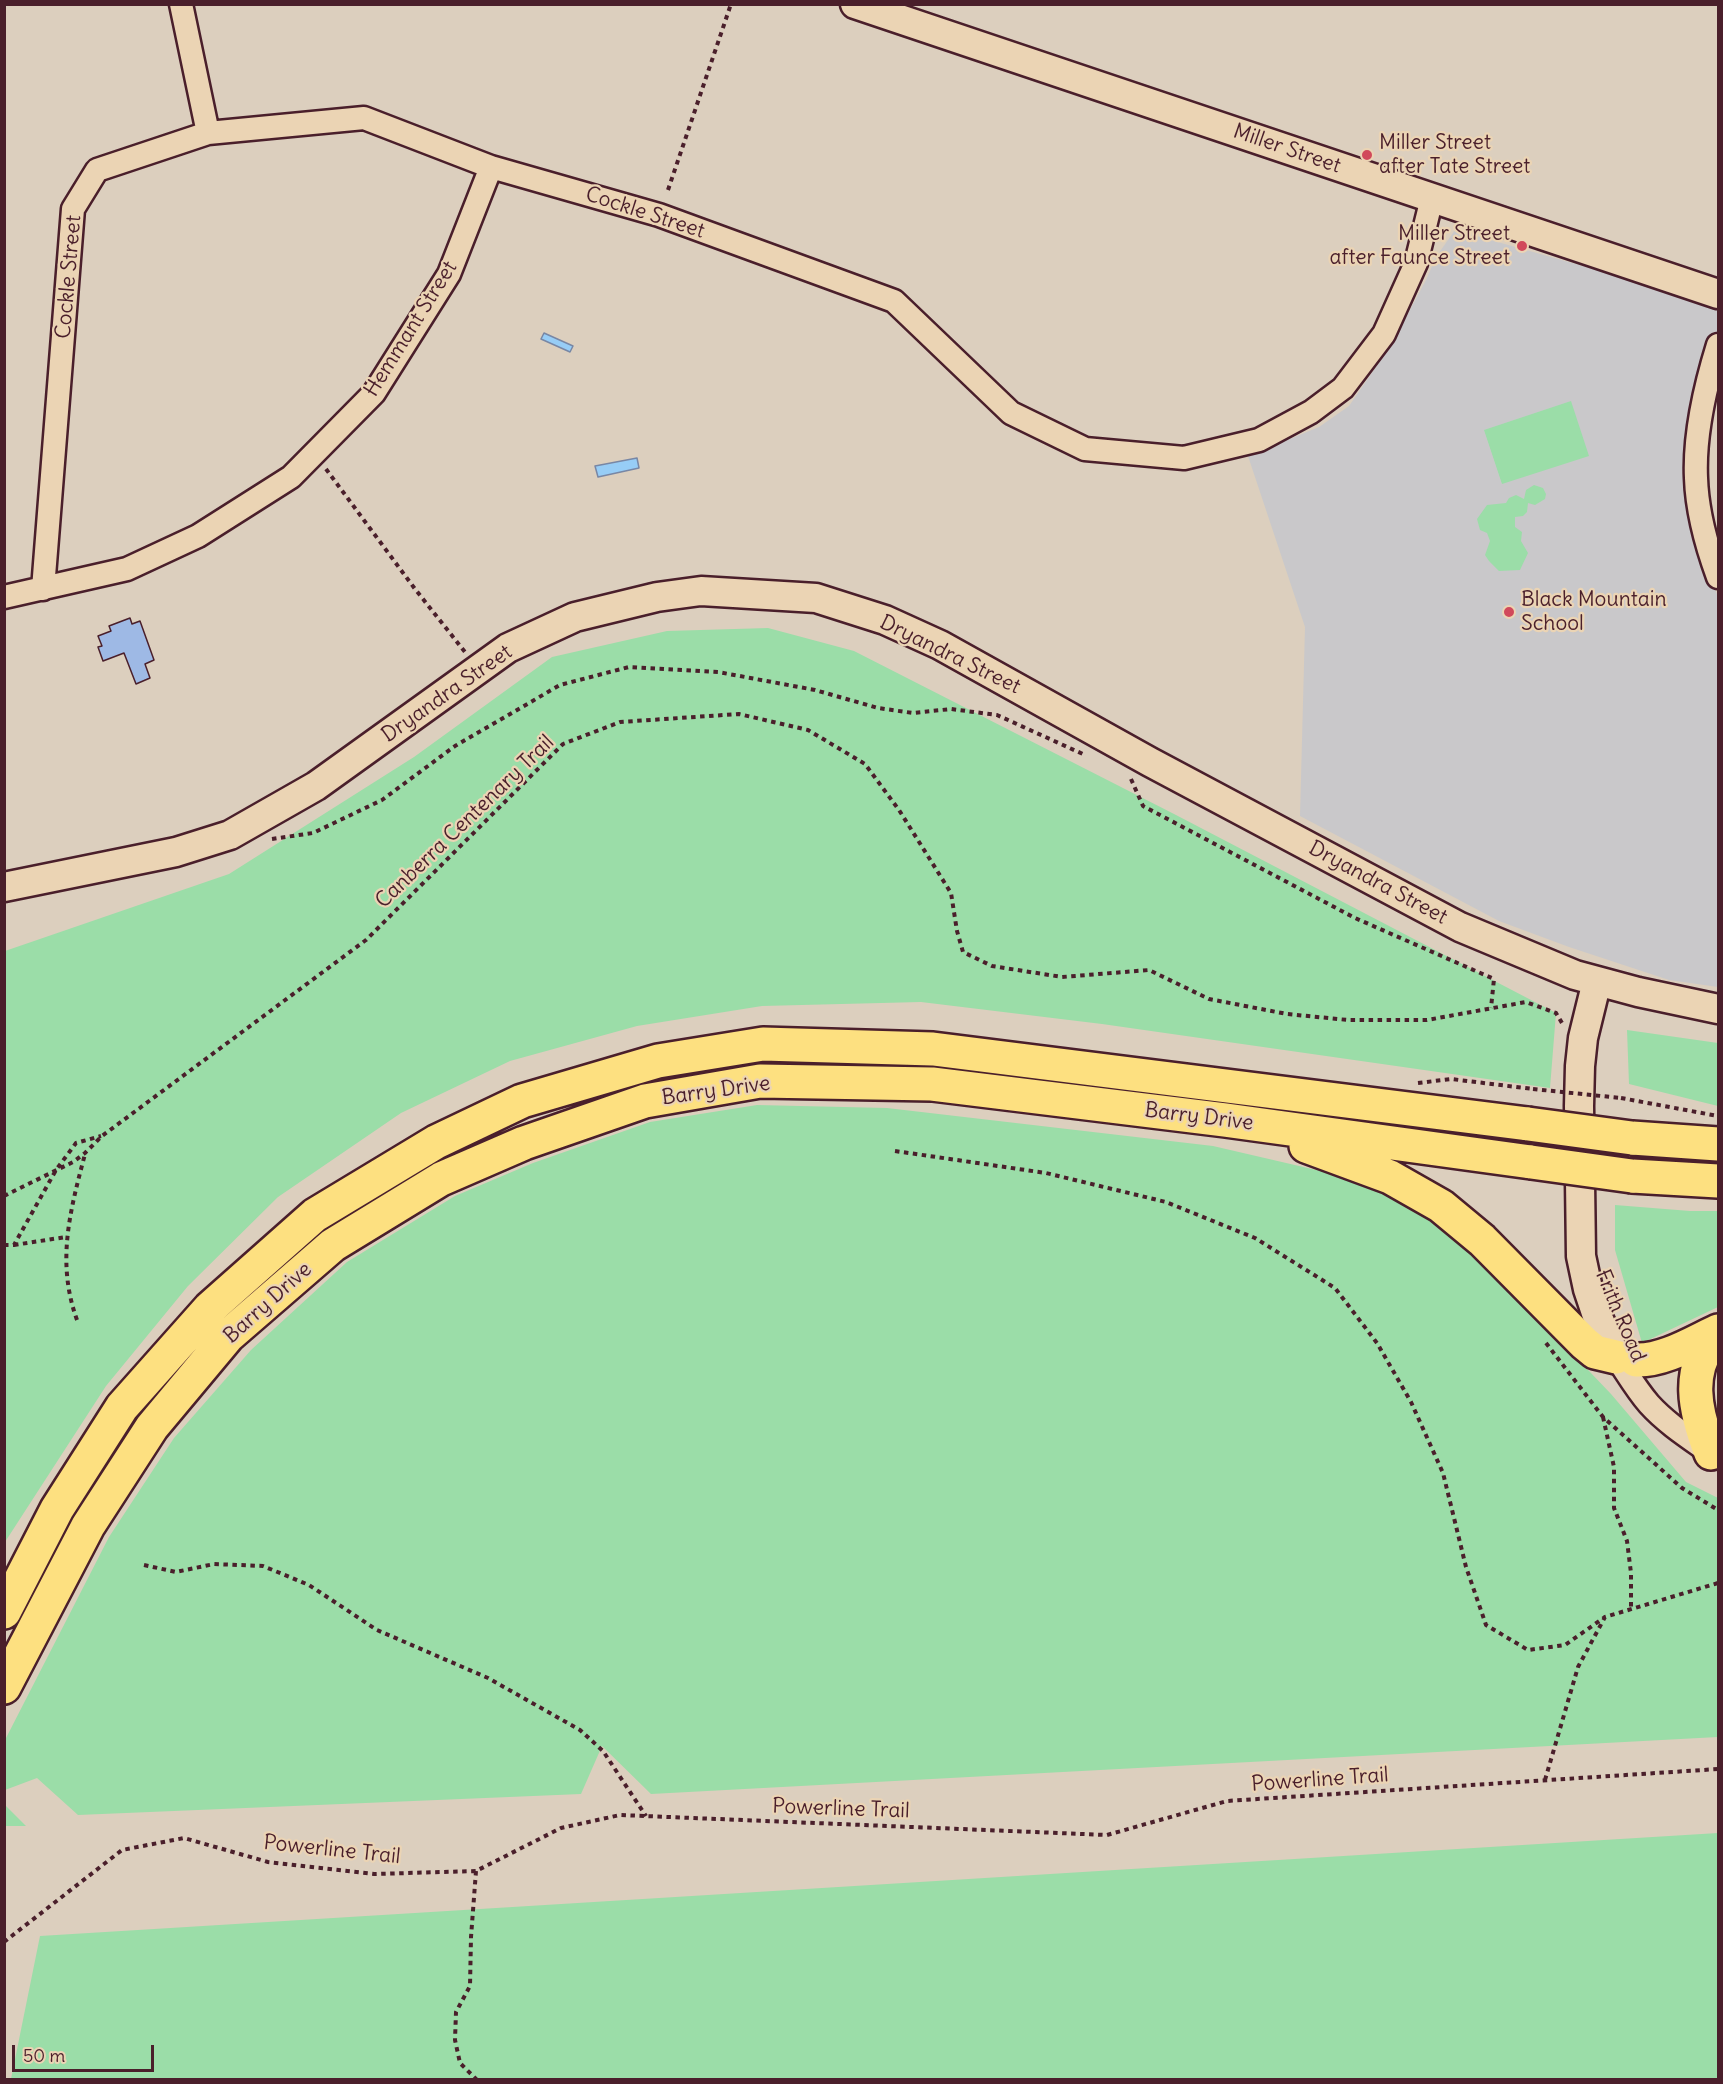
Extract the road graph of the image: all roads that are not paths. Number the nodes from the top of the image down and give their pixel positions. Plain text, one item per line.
1 (181, 4) edge
2 (855, 4) edge
3 (208, 133) junction
4 (491, 167) junction
5 (1432, 198) junction
6 (1719, 294) edge
7 (1719, 345) edge
8 (1719, 578) edge
9 (44, 589) junction
10 (4, 597) edge
11 (4, 887) edge
12 (1597, 981) junction
13 (1719, 1009) edge
14 (1225, 1120) junction
15 (1719, 1144) edge
16 (1719, 1181) edge
17 (1719, 1332) edge
18 (1626, 1358) junction
19 (1715, 1456) edge
20 (4, 1612) edge
21 (4, 1687) edge

1 - 3 street
2 - 5 street, Miller Street
3 - 4 street, Cockle Street
3 - 9 street, Cockle Street
4 - 5 street, Cockle Street
4 - 9 street, Hemmant Street
5 - 6 street, Miller Street
7 - 8 street
9 - 10 street, Hemmant Street
11 - 12 street, Dryandra Street
12 - 13 street, Dryandra Street
12 - 18 street, Frith Road
14 - 16 main road, Barry Drive, bridge
14 - 18 main road
14 - 21 main road, Barry Drive
15 - 20 main road, Barry Drive, bridge
17 - 18 main road
17 - 19 main road
18 - 19 street, Frith Road

